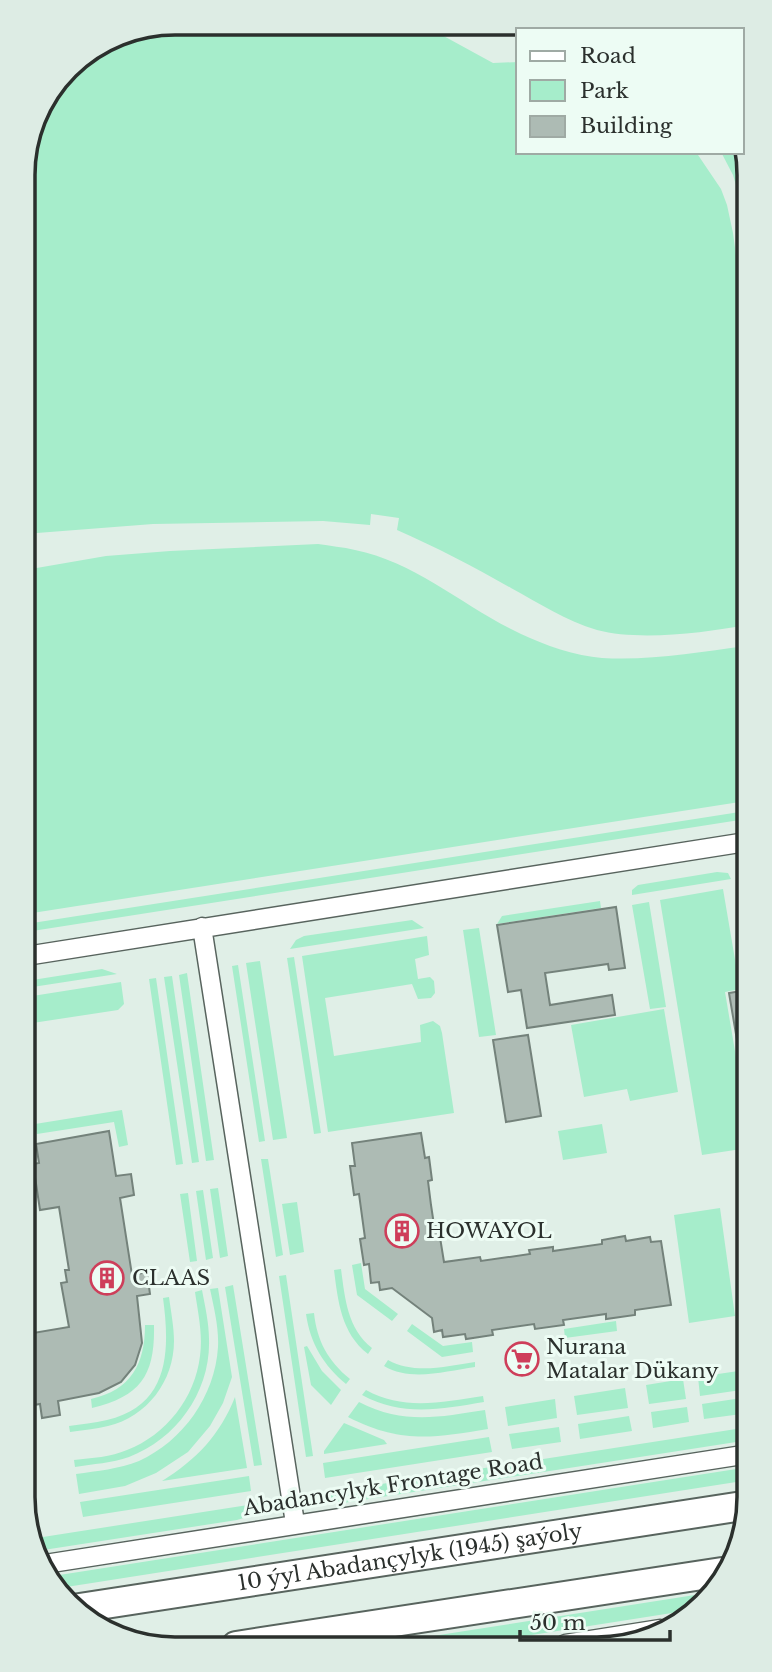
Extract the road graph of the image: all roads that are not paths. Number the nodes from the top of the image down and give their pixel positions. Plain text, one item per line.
1 (737, 844) edge
2 (202, 927) junction
3 (35, 955) edge
4 (737, 1456) edge
5 (737, 1507) edge
6 (295, 1523) junction
7 (52, 1563) edge
8 (714, 1573) edge
9 (89, 1607) edge
10 (295, 1637) edge

1 - 2 street
2 - 3 street
2 - 6 street
4 - 6 street, Abadancylyk Frontage Road
5 - 9 main road, 10 ýyl Abadançylyk (1945) şaýoly
6 - 7 street, Abadancylyk Frontage Road
8 - 10 main road

